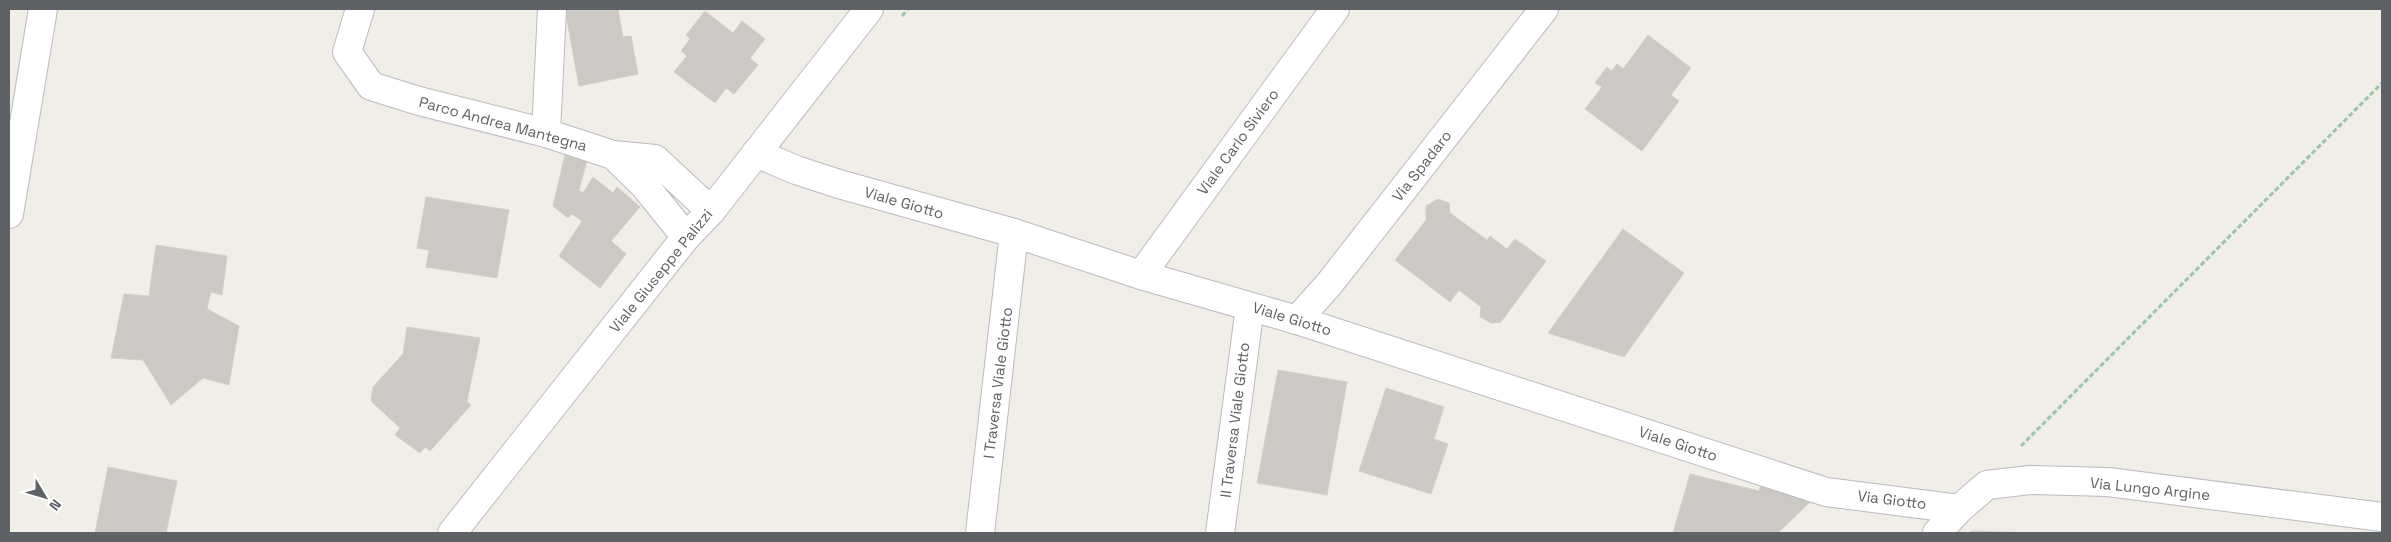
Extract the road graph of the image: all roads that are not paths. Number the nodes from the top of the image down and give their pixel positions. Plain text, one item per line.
1 (43, 9) edge
2 (360, 9) edge
3 (552, 9) edge
4 (870, 9) edge
5 (1335, 9) edge
6 (1544, 9) edge
7 (546, 133) junction
8 (756, 153) junction
9 (613, 155) junction
10 (711, 211) junction
11 (9, 214) edge
12 (1014, 233) junction
13 (686, 237) junction
14 (1141, 275) junction
15 (1250, 307) junction
16 (1297, 320) junction
17 (1826, 492) joint
18 (1959, 508) junction
19 (2382, 518) edge
20 (452, 533) edge
21 (980, 533) edge
22 (1220, 533) edge
23 (1938, 533) edge

1 - 11 street
2 - 7 street, Parco Andrea Mantegna
3 - 7 street
4 - 8 street, Viale Giuseppe Palizzi
5 - 14 street, Viale Carlo Siviero
6 - 16 street, Via Spadaro
7 - 9 street, Parco Andrea Mantegna
8 - 10 street, Viale Giuseppe Palizzi
8 - 12 street, Viale Giotto
9 - 10 street
9 - 13 street, Parco Andrea Mantegna
10 - 13 street, Viale Giuseppe Palizzi
12 - 14 street, Viale Giotto
12 - 21 street, I Traversa Viale Giotto
13 - 20 street, Viale Giuseppe Palizzi
14 - 15 street, Viale Giotto
15 - 16 street, Viale Giotto
15 - 22 street, II Traversa Viale Giotto
16 - 17 street, Viale Giotto
17 - 18 street, Via Giotto
18 - 19 street, Via Lungo Argine
18 - 23 street

